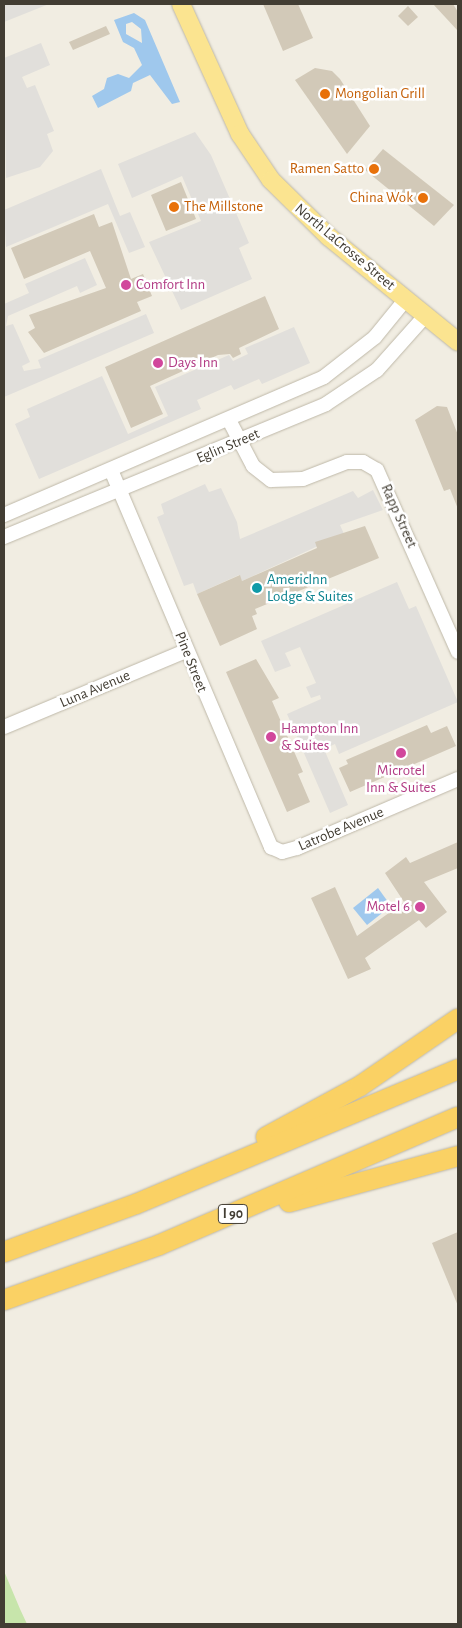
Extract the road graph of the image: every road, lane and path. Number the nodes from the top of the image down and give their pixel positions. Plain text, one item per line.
1 (181, 4) edge
2 (406, 299) junction
3 (426, 315) junction
4 (458, 342) edge
5 (229, 420) junction
6 (239, 441) junction
7 (112, 470) junction
8 (121, 492) junction
9 (4, 515) edge
10 (4, 537) edge
11 (186, 651) junction
12 (458, 652) edge
13 (4, 728) edge
14 (458, 779) edge
15 (277, 851) joint
16 (458, 1019) edge
17 (458, 1069) edge
18 (458, 1117) edge
19 (458, 1156) edge
20 (88, 1223) junction
21 (159, 1246) junction
22 (4, 1252) edge
23 (4, 1300) edge

1 - 2 main road, North LaCrosse Street
2 - 3 main road, North LaCrosse Street
2 - 5 street, Eglin Street
3 - 4 main road, North LaCrosse Street
3 - 6 street, Eglin Street
5 - 6 street, Rapp Street
5 - 7 street, Eglin Street
6 - 8 street, Eglin Street
6 - 12 street, Rapp Street
7 - 8 street, Pine Street
7 - 9 street, Eglin Street
8 - 10 street, Eglin Street
8 - 11 street, Pine Street
11 - 13 street, Luna Avenue
11 - 15 street, Pine Street
14 - 15 street, Latrobe Avenue
16 - 20 highway
17 - 20 highway
18 - 21 highway, I 90
19 - 21 highway
20 - 22 highway
21 - 23 highway, I 90

